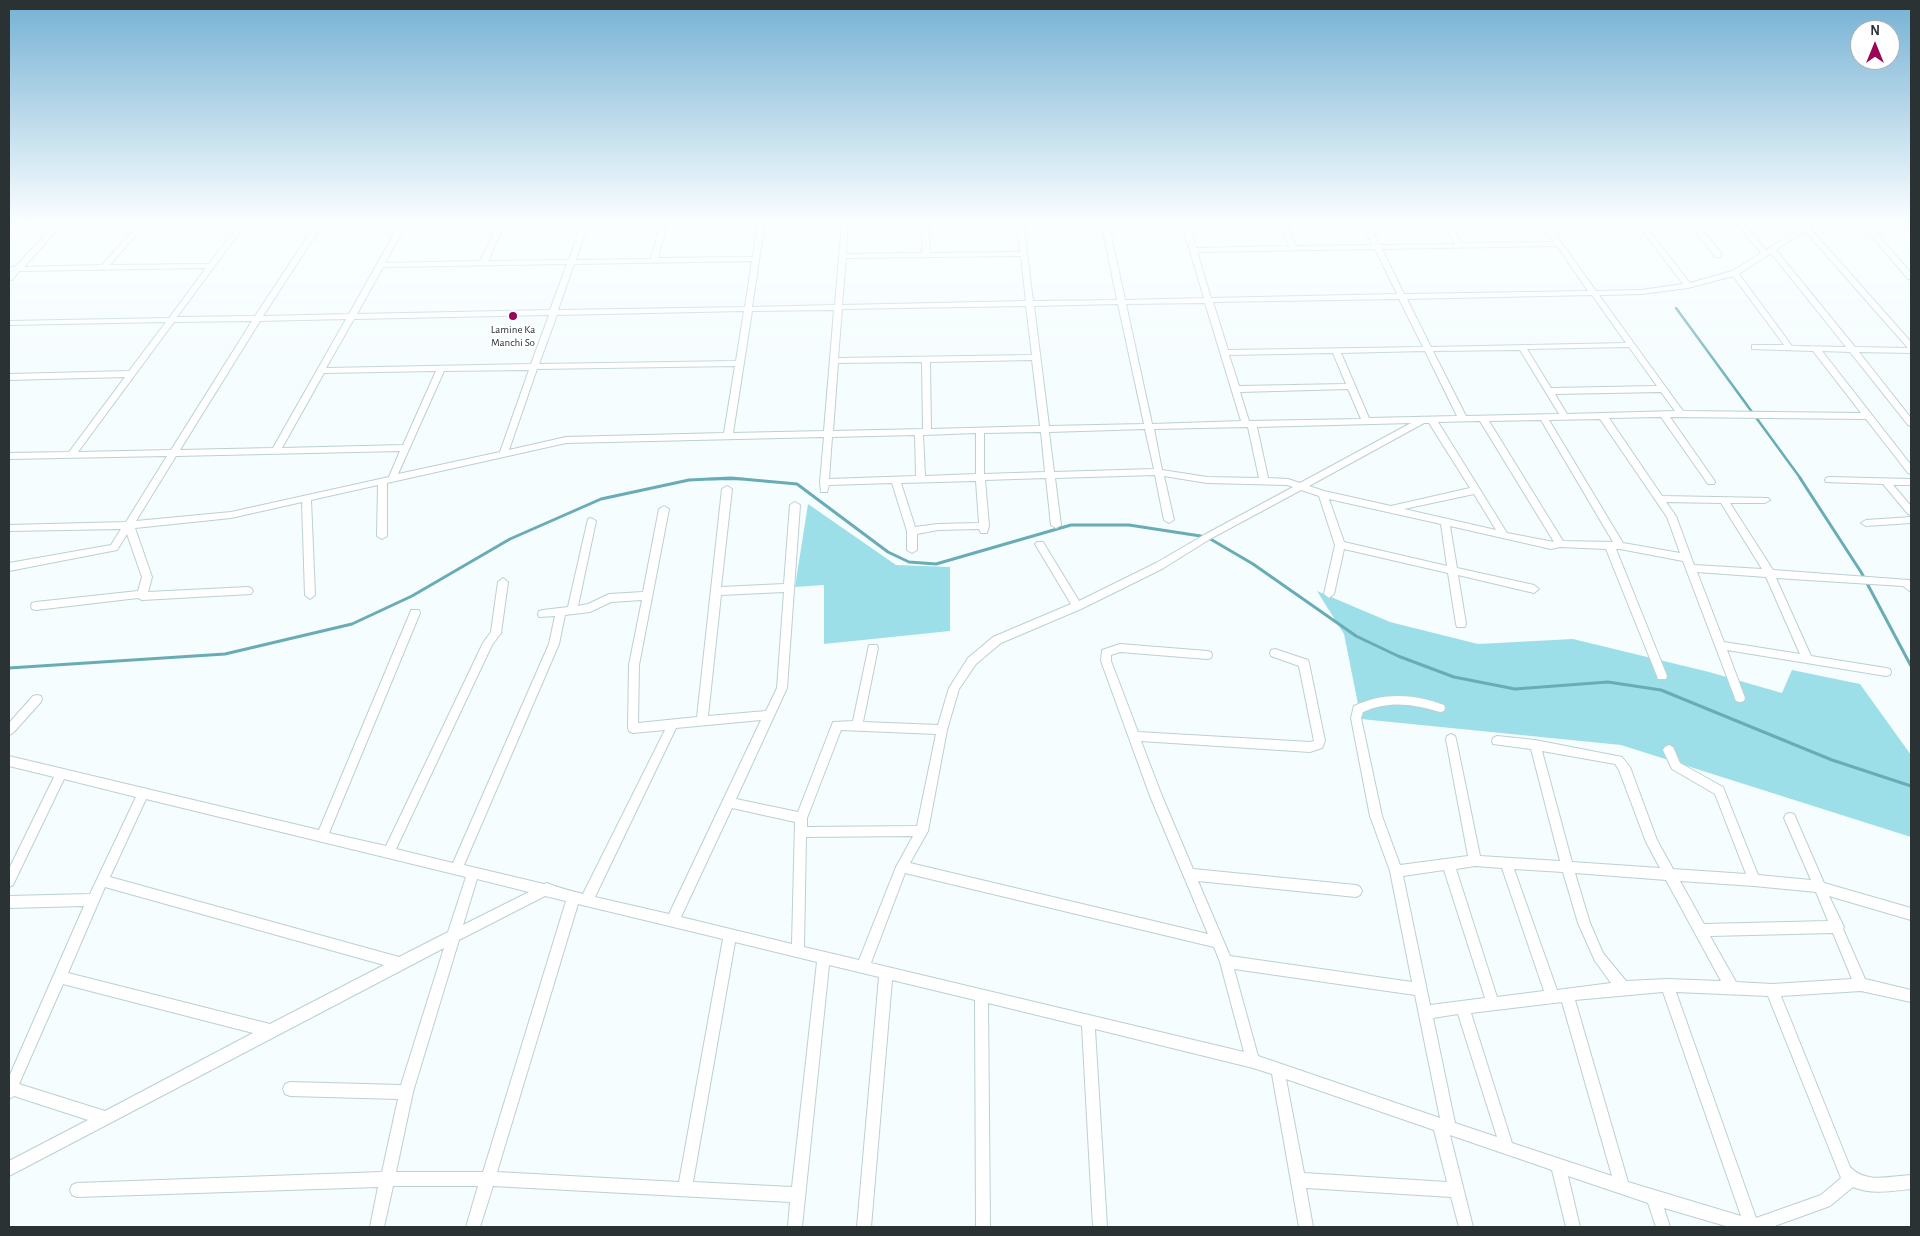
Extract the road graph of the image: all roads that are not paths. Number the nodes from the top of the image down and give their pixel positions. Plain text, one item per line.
1 (202, 279) edge
2 (284, 279) edge
3 (372, 279) edge
4 (565, 279) edge
5 (753, 279) edge
6 (840, 279) edge
7 (1027, 279) edge
8 (1116, 279) edge
9 (1202, 279) edge
10 (1393, 279) edge
11 (1584, 279) edge
12 (1682, 279) edge
13 (1714, 279) edge
14 (1738, 279) edge
15 (1796, 279) edge
16 (1851, 279) edge
17 (1688, 286) junction
18 (1593, 292) junction
19 (1402, 296) junction
20 (1208, 300) junction
21 (1121, 301) junction
22 (1030, 303) junction
23 (838, 307) junction
24 (748, 308) junction
25 (553, 312) junction
26 (352, 316) junction
27 (258, 318) junction
28 (172, 319) junction
29 (9, 322) edge
30 (1631, 345) junction
31 (1522, 347) junction
32 (1755, 347) dead end
33 (1911, 347) edge
34 (1790, 348) junction
35 (1815, 348) junction
36 (1428, 349) junction
37 (1852, 350) junction
38 (1336, 351) junction
39 (1911, 351) edge
40 (1225, 353) junction
41 (1036, 358) junction
42 (926, 359) junction
43 (834, 361) junction
44 (739, 364) junction
45 (534, 367) junction
46 (442, 369) junction
47 (320, 371) junction
48 (131, 374) junction
49 (10, 379) edge
50 (1351, 386) junction
51 (1236, 389) junction
52 (1662, 389) junction
53 (1549, 391) junction
54 (1680, 414) junction
55 (1664, 415) junction
56 (1603, 416) junction
57 (1868, 416) junction
58 (1565, 417) junction
59 (1543, 418) junction
60 (1464, 419) junction
61 (1483, 419) junction
62 (1428, 420) junction
63 (1366, 422) junction
64 (1911, 423) edge
65 (1249, 424) junction
66 (1149, 426) junction
67 (1045, 429) junction
68 (980, 430) junction
69 (923, 432) junction
70 (828, 434) junction
71 (728, 436) junction
72 (406, 448) junction
73 (276, 450) junction
74 (174, 453) junction
75 (71, 455) junction
76 (502, 455) junction
77 (9, 456) edge
78 (1911, 471) edge
79 (1159, 472) junction
80 (1050, 475) junction
81 (980, 477) junction
82 (921, 479) junction
83 (387, 480) junction
84 (896, 480) junction
85 (1829, 480) dead end
86 (1264, 482) junction
87 (1711, 482) dead end
88 (1886, 482) junction
89 (1911, 482) edge
90 (1301, 486) junction
91 (726, 490) dead end
92 (1476, 490) junction
93 (1323, 494) junction
94 (306, 498) junction
95 (1659, 499) junction
96 (1723, 500) junction
97 (1765, 500) dead end
98 (795, 505) dead end
99 (664, 509) dead end
100 (1391, 509) junction
101 (1911, 512) edge
102 (1169, 520) dead end
103 (1911, 520) edge
104 (590, 521) dead end
105 (1445, 521) junction
106 (1866, 523) dead end
107 (129, 525) junction
108 (1056, 525) dead end
109 (9, 528) edge
110 (912, 531) junction
111 (1504, 535) junction
112 (382, 536) dead end
113 (1040, 544) dead end
114 (1340, 544) junction
115 (1560, 544) junction
116 (1615, 546) junction
117 (912, 550) dead end
118 (1687, 558) junction
119 (9, 567) edge
120 (1691, 568) junction
121 (1452, 570) junction
122 (1770, 574) junction
123 (503, 582) dead end
124 (789, 588) junction
125 (1911, 588) edge
126 (1534, 589) dead end
127 (248, 591) dead end
128 (716, 591) junction
129 (143, 594) junction
130 (1329, 594) dead end
131 (310, 595) dead end
132 (647, 596) junction
133 (36, 606) dead end
134 (1076, 606) junction
135 (566, 611) junction
136 (415, 613) dead end
137 (543, 614) dead end
138 (1461, 624) dead end
139 (1720, 645) junction
140 (873, 648) dead end
141 (1274, 654) dead end
142 (1207, 655) dead end
143 (1807, 659) junction
144 (1886, 672) dead end
145 (1662, 676) dead end
146 (1740, 698) dead end
147 (37, 699) dead end
148 (1440, 708) dead end
149 (769, 715) junction
150 (702, 722) junction
151 (673, 724) junction
152 (857, 726) junction
153 (9, 730) edge
154 (942, 730) junction
155 (1134, 736) junction
156 (1451, 739) dead end
157 (1497, 741) dead end
158 (1536, 745) junction
159 (1669, 750) dead end
160 (9, 761) edge
161 (61, 774) junction
162 (143, 793) junction
163 (728, 802) junction
164 (801, 818) junction
165 (1790, 818) dead end
166 (922, 831) junction
167 (800, 832) junction
168 (322, 836) junction
169 (389, 852) junction
170 (1475, 862) junction
171 (1506, 863) junction
172 (1448, 864) junction
173 (902, 866) junction
174 (1567, 867) junction
175 (457, 868) junction
176 (1396, 871) junction
177 (473, 872) junction
178 (1188, 874) junction
179 (1670, 874) junction
180 (102, 880) junction
181 (1754, 880) junction
182 (9, 881) edge
183 (1819, 887) junction
184 (547, 889) junction
185 (1356, 891) dead end
186 (581, 897) junction
187 (93, 900) junction
188 (9, 902) edge
189 (1911, 914) edge
190 (673, 920) junction
191 (1838, 927) junction
192 (1700, 930) junction
193 (730, 934) junction
194 (454, 935) junction
195 (1217, 942) junction
196 (798, 950) junction
197 (824, 956) junction
198 (1226, 962) junction
199 (400, 963) junction
200 (863, 966) junction
201 (886, 972) junction
202 (59, 977) junction
203 (1667, 985) junction
204 (1861, 985) junction
205 (1420, 988) junction
206 (1623, 988) junction
207 (1732, 988) junction
208 (1772, 990) junction
209 (981, 995) junction
210 (1560, 996) junction
211 (1911, 996) edge
212 (1493, 1004) junction
213 (1463, 1008) junction
214 (1425, 1012) junction
215 (1088, 1021) junction
216 (271, 1031) junction
217 (1253, 1061) junction
218 (1278, 1070) junction
219 (11, 1084) edge
220 (290, 1089) dead end
221 (406, 1092) junction
222 (106, 1118) junction
223 (1444, 1126) junction
224 (1507, 1148) junction
225 (1558, 1165) junction
226 (9, 1169) edge
227 (388, 1179) junction
228 (487, 1179) junction
229 (1297, 1180) junction
230 (1850, 1180) junction
231 (1911, 1182) edge
232 (1622, 1187) junction
233 (685, 1189) junction
234 (77, 1190) dead end
235 (1456, 1190) junction
236 (799, 1195) junction
237 (1654, 1198) junction
238 (376, 1227) edge
239 (472, 1227) edge
240 (795, 1227) edge
241 (864, 1227) edge
242 (983, 1227) edge
243 (1100, 1227) edge
244 (1306, 1227) edge
245 (1466, 1227) edge
246 (1573, 1227) edge
247 (1663, 1227) edge
248 (1752, 1227) edge

1 - 28 street
2 - 27 street
3 - 26 street
4 - 25 street
5 - 24 street
6 - 23 street
7 - 22 street
8 - 21 street
9 - 20 street
10 - 19 street
11 - 18 street
12 - 17 street
13 - 17 street
14 - 34 street
15 - 37 street
16 - 33 street
17 - 18 street
18 - 19 street
18 - 30 street
19 - 20 street
19 - 36 street
20 - 21 street
20 - 40 street
21 - 22 street
21 - 66 street
22 - 23 street
22 - 41 street
23 - 24 street
23 - 43 street
24 - 25 street
24 - 44 street
25 - 26 street
25 - 45 street
26 - 27 street
26 - 47 street
27 - 28 street
27 - 74 street
28 - 29 street
28 - 48 street
30 - 31 street
30 - 52 street
31 - 36 street
31 - 53 street
32 - 34 street
34 - 35 street
35 - 37 street
35 - 57 street
36 - 38 street
36 - 60 street
37 - 39 street
37 - 64 street
38 - 40 street
38 - 50 street
40 - 51 street
41 - 42 street
41 - 67 street
42 - 43 street
42 - 69 street
43 - 70 street
44 - 45 street
44 - 71 street
45 - 46 street
45 - 76 street
46 - 47 street
46 - 72 street
47 - 73 street
48 - 49 street
48 - 75 street
50 - 51 street
50 - 63 street
51 - 65 street
52 - 53 street
52 - 54 street
53 - 58 street
54 - 55 street
54 - 57 street
55 - 56 street
55 - 87 street
56 - 58 street
56 - 95 street
57 - 78 street
58 - 59 street
59 - 61 street
59 - 116 street
60 - 61 street
60 - 62 street
61 - 115 street
62 - 63 street
62 - 90 street
62 - 92 street
63 - 65 street
65 - 66 street
65 - 86 street
66 - 67 street
66 - 79 street
67 - 68 street
67 - 80 street
68 - 69 street
68 - 81 street
69 - 70 street
69 - 82 street
70 - 71 street
70 - 84 street
71 - 76 street
72 - 73 street
72 - 83 street
73 - 74 street
74 - 75 street
74 - 107 street
75 - 77 street
76 - 83 street
79 - 80 street
79 - 86 street
79 - 102 street
80 - 81 street
80 - 108 street
81 - 82 street
81 - 110 street
82 - 84 street
83 - 94 street
83 - 112 street
84 - 110 street
85 - 88 street
86 - 90 street
88 - 89 street
88 - 101 street
90 - 93 street
90 - 134 street
91 - 128 street
92 - 100 street
92 - 111 street
93 - 100 street
93 - 114 street
94 - 107 street
94 - 131 street
95 - 96 street
95 - 118 street
96 - 97 street
96 - 122 street
98 - 124 street
99 - 132 street
100 - 105 street
103 - 106 street
104 - 135 street
105 - 111 street
105 - 121 street
107 - 109 street
107 - 119 street
107 - 129 street
110 - 117 street
111 - 115 street
113 - 134 street
114 - 121 street
114 - 130 street
115 - 116 street
116 - 118 street
116 - 145 street
118 - 120 street
120 - 122 street
120 - 139 street
121 - 126 street
121 - 138 street
122 - 125 street
122 - 143 street
123 - 169 street
124 - 128 street
124 - 149 street
127 - 129 street
128 - 150 street
129 - 133 street
132 - 135 street
132 - 151 street
134 - 154 street
135 - 137 street
135 - 175 street
136 - 168 street
139 - 143 street
139 - 146 street
140 - 152 street
141 - 155 street
142 - 155 street
143 - 144 street
147 - 153 street
148 - 176 street
149 - 150 street
149 - 163 street
150 - 151 street
151 - 186 street
152 - 154 street
152 - 164 street
154 - 166 street
155 - 178 street
156 - 170 street
157 - 158 street
158 - 174 street
158 - 179 street
159 - 181 street
160 - 161 street
161 - 162 street
161 - 182 street
162 - 168 street
162 - 180 street
163 - 164 street
163 - 190 street
164 - 167 street
165 - 183 street
166 - 167 street
166 - 173 street
167 - 196 street
168 - 169 street
169 - 175 street
170 - 171 street
170 - 172 street
171 - 174 street
171 - 210 street
172 - 176 street
172 - 212 street
173 - 195 street
173 - 200 street
174 - 179 street
174 - 206 street
175 - 177 street
176 - 205 street
177 - 184 street
177 - 194 street
178 - 185 street
178 - 195 street
179 - 181 street
179 - 192 street
180 - 187 street
180 - 199 street
181 - 183 street
183 - 189 street
183 - 191 street
184 - 186 street
184 - 194 street
186 - 190 street
186 - 228 street
187 - 188 street
187 - 202 street
190 - 193 street
191 - 192 street
191 - 204 street
192 - 207 street
193 - 196 street
193 - 233 street
194 - 199 street
194 - 221 street
195 - 198 street
196 - 197 street
197 - 200 street
197 - 236 street
198 - 205 street
198 - 217 street
199 - 216 street
200 - 201 street
201 - 209 street
201 - 241 street
202 - 216 street
202 - 219 street
203 - 206 street
203 - 207 street
203 - 248 street
204 - 208 street
204 - 211 street
205 - 214 street
206 - 210 street
207 - 208 street
208 - 230 street
209 - 215 street
209 - 242 street
210 - 212 street
210 - 232 street
212 - 213 street
213 - 214 street
213 - 224 street
214 - 223 street
215 - 217 street
215 - 243 street
216 - 222 street
217 - 218 street
218 - 223 street
218 - 229 street
219 - 222 street
220 - 221 street
221 - 227 street
222 - 226 street
223 - 224 street
223 - 235 street
224 - 225 street
225 - 232 street
225 - 246 street
227 - 228 street
227 - 234 street
227 - 238 street
228 - 233 street
228 - 239 street
229 - 235 street
229 - 244 street
230 - 231 street
230 - 248 street
232 - 237 street
233 - 236 street
235 - 245 street
236 - 240 street
237 - 247 street
237 - 248 street

